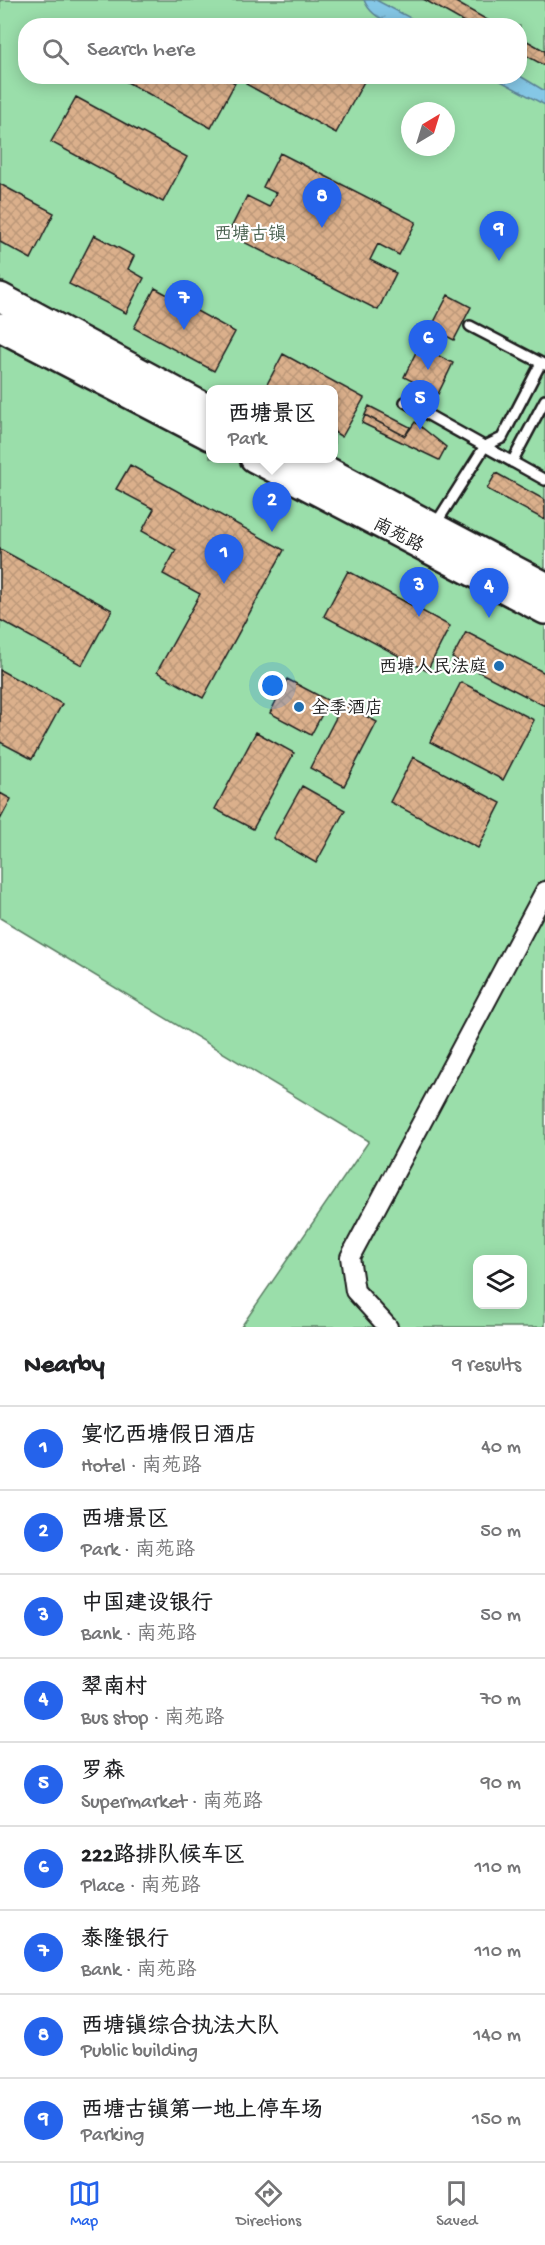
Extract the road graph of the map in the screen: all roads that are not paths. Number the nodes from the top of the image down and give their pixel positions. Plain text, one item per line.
1 (0, 297) edge
2 (470, 326) dead end
3 (0, 327) edge
4 (543, 364) edge
5 (545, 400) edge
6 (405, 402) dead end
7 (206, 408) edge
8 (206, 434) edge
9 (485, 446) junction
10 (512, 462) junction
11 (262, 463) edge
12 (311, 463) edge
13 (545, 480) edge
14 (434, 527) junction
15 (545, 586) edge
16 (545, 610) edge
17 (545, 891) edge
18 (388, 1327) edge

1 - 7 main road
2 - 4 lane
3 - 8 main road
4 - 9 lane
5 - 10 lane
6 - 9 lane
9 - 10 lane
9 - 14 lane
10 - 13 lane
11 - 16 main road, 南苑路
12 - 14 main road, 南苑路
14 - 15 main road, 南苑路
17 - 18 street

